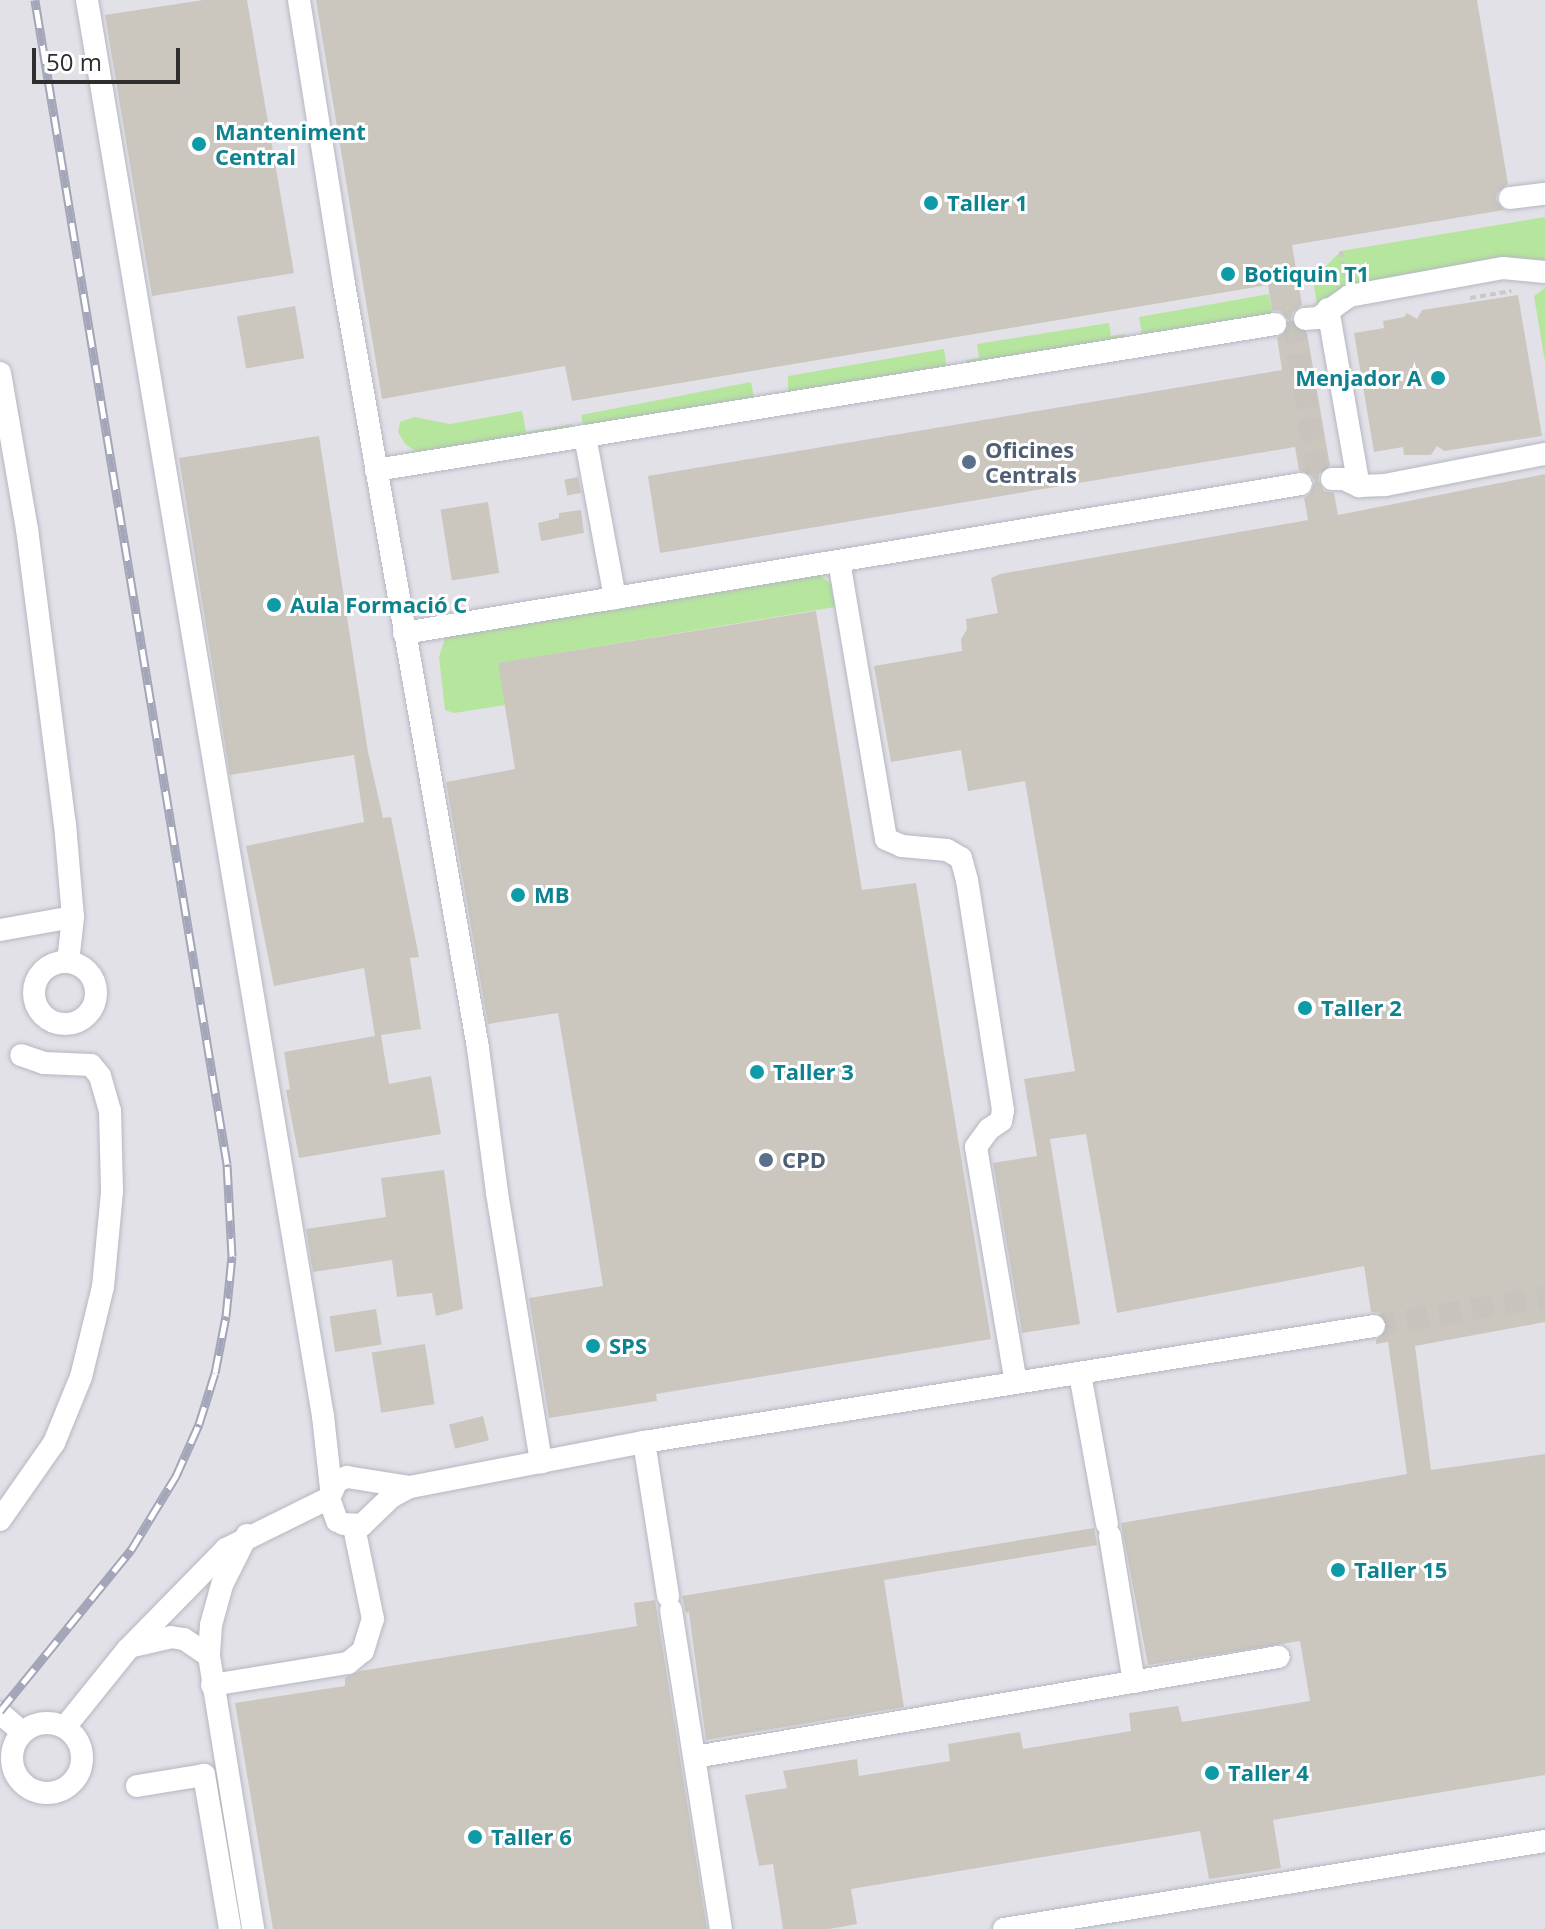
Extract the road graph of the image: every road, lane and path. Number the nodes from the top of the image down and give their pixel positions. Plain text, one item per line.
1 (87, 0) edge
2 (299, 0) edge
3 (1545, 194) edge
4 (1510, 198) dead end
5 (1341, 251) dead end
6 (1545, 272) edge
7 (1347, 290) dead end
8 (1328, 309) junction
9 (1305, 319) dead end
10 (1275, 324) dead end
11 (0, 373) edge
12 (585, 436) junction
13 (1545, 454) edge
14 (376, 470) junction
15 (1332, 479) dead end
16 (1301, 484) dead end
17 (1359, 486) junction
18 (839, 561) junction
19 (615, 598) junction
20 (404, 633) junction
21 (73, 917) junction
22 (0, 930) edge
23 (68, 962) dead end
24 (21, 1055) dead end
25 (1374, 1326) tunnel mouth
26 (1080, 1374) junction
27 (1016, 1383) junction
28 (644, 1442) junction
29 (541, 1462) junction
30 (344, 1486) junction
31 (410, 1487) junction
32 (377, 1510) junction
33 (0, 1520) edge
34 (284, 1522) junction
35 (345, 1524) junction
36 (247, 1535) junction
37 (128, 1649) junction
38 (209, 1656) junction
39 (1278, 1657) dead end
40 (1134, 1682) junction
41 (212, 1685) junction
42 (0, 1713) edge
43 (65, 1727) junction
44 (22, 1732) junction
45 (11, 1754) junction
46 (695, 1757) junction
47 (0, 1775) edge
48 (137, 1786) dead end
49 (33, 1791) junction
50 (0, 1792) edge
51 (1545, 1841) edge
52 (230, 1929) edge
53 (253, 1929) edge
54 (721, 1929) edge
55 (1004, 1929) edge

1 - 30 lane
2 - 14 lane
3 - 4 lane
5 - 7 path
6 - 8 lane
8 - 9 lane
8 - 17 lane
10 - 12 lane
11 - 21 lane
12 - 14 lane
12 - 19 lane
13 - 17 lane
14 - 20 lane
15 - 17 lane
16 - 18 lane
18 - 19 lane
18 - 27 lane
19 - 20 lane
20 - 29 lane
21 - 22 lane
21 - 23 lane
24 - 33 lane
25 - 26 lane
26 - 27 lane
26 - 40 lane
27 - 28 lane
28 - 29 lane
28 - 46 lane
29 - 31 lane
30 - 31 lane
30 - 32 lane
30 - 34 lane
30 - 35 lane
31 - 32 lane
32 - 35 lane
34 - 35 lane
34 - 36 lane
35 - 41 lane
36 - 37 lane
36 - 38 lane
37 - 38 lane
37 - 43 lane
38 - 41 lane
39 - 40 lane
40 - 46 lane
41 - 53 lane
42 - 44 lane
43 - 44 lane
43 - 49 lane
44 - 45 lane
45 - 47 lane
45 - 49 lane
46 - 54 lane
48 - 52 lane
49 - 50 lane
51 - 55 lane

